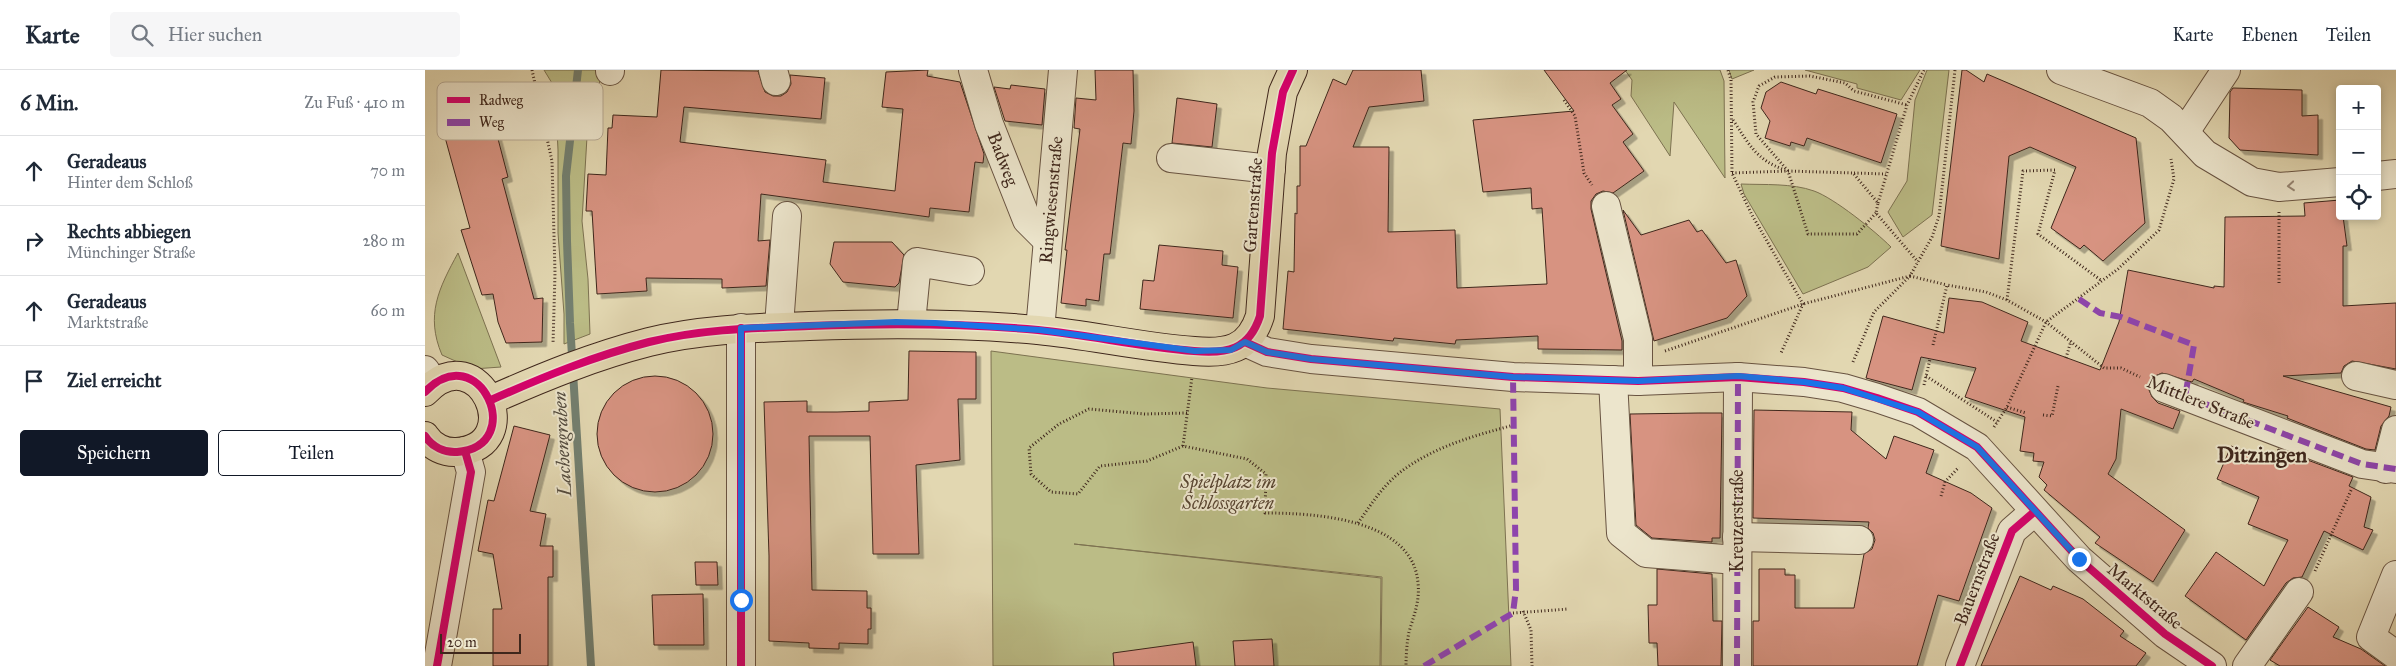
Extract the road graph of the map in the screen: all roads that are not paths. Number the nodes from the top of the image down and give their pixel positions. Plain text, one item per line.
1 (973, 70) edge
2 (1063, 70) edge
3 (1293, 70) edge
4 (2061, 70) edge
5 (2226, 70) edge
6 (2178, 125) junction
7 (1171, 158) dead end
8 (1271, 169) junction
9 (2396, 174) edge
10 (2381, 176) edge
11 (2336, 182) edge
12 (1606, 206) road end
13 (787, 216) dead end
14 (1047, 240) junction
15 (970, 271) dead end
16 (911, 323) junction
17 (779, 326) junction
18 (741, 328) junction
19 (1040, 330) junction
20 (1245, 342) junction
21 (1738, 376) junction
22 (2356, 376) dead end
23 (1626, 381) junction
24 (428, 382) edge
25 (2396, 384) edge
26 (2164, 388) road end
27 (491, 400) junction
28 (2396, 430) edge
29 (426, 440) edge
30 (465, 451) junction
31 (2381, 467) edge
32 (2034, 512) junction
33 (1859, 540) dead end
34 (1737, 548) junction
35 (2396, 575) edge
36 (2299, 592) dead end
37 (2396, 655) edge
38 (437, 666) edge
39 (741, 666) edge
40 (1737, 666) edge
41 (1960, 666) edge
42 (2212, 666) edge
43 (2247, 666) edge

1 - 14 street, Badweg
2 - 14 street, Ringwiesenstraße
3 - 8 main road, Gartenstraße
4 - 6 street
5 - 6 street
11 -> 6 street
7 - 8 street
8 - 20 main road, Gartenstraße
9 - 10 street
12 - 23 street
13 - 17 street
14 - 19 street, Ringwiesenstraße
15 - 16 street
16 - 17 main road
16 - 19 main road
17 - 18 main road
18 - 27 main road
18 - 39 street
19 - 20 main road
20 - 23 street, Marktstraße
21 - 23 street, Marktstraße
21 - 32 street, Marktstraße
21 - 34 street, Kreuzerstraße
22 - 25 street
23 - 34 street
24 - 27 main road
26 - 31 street, Mittlere Straße
27 - 30 main road
28 - 31 street
29 - 30 main road
30 - 38 street
32 - 41 street, Bauernstraße
32 - 42 street, Marktstraße
33 - 34 street
34 - 40 street, Kreuzerstraße
35 - 37 street
36 - 43 street

